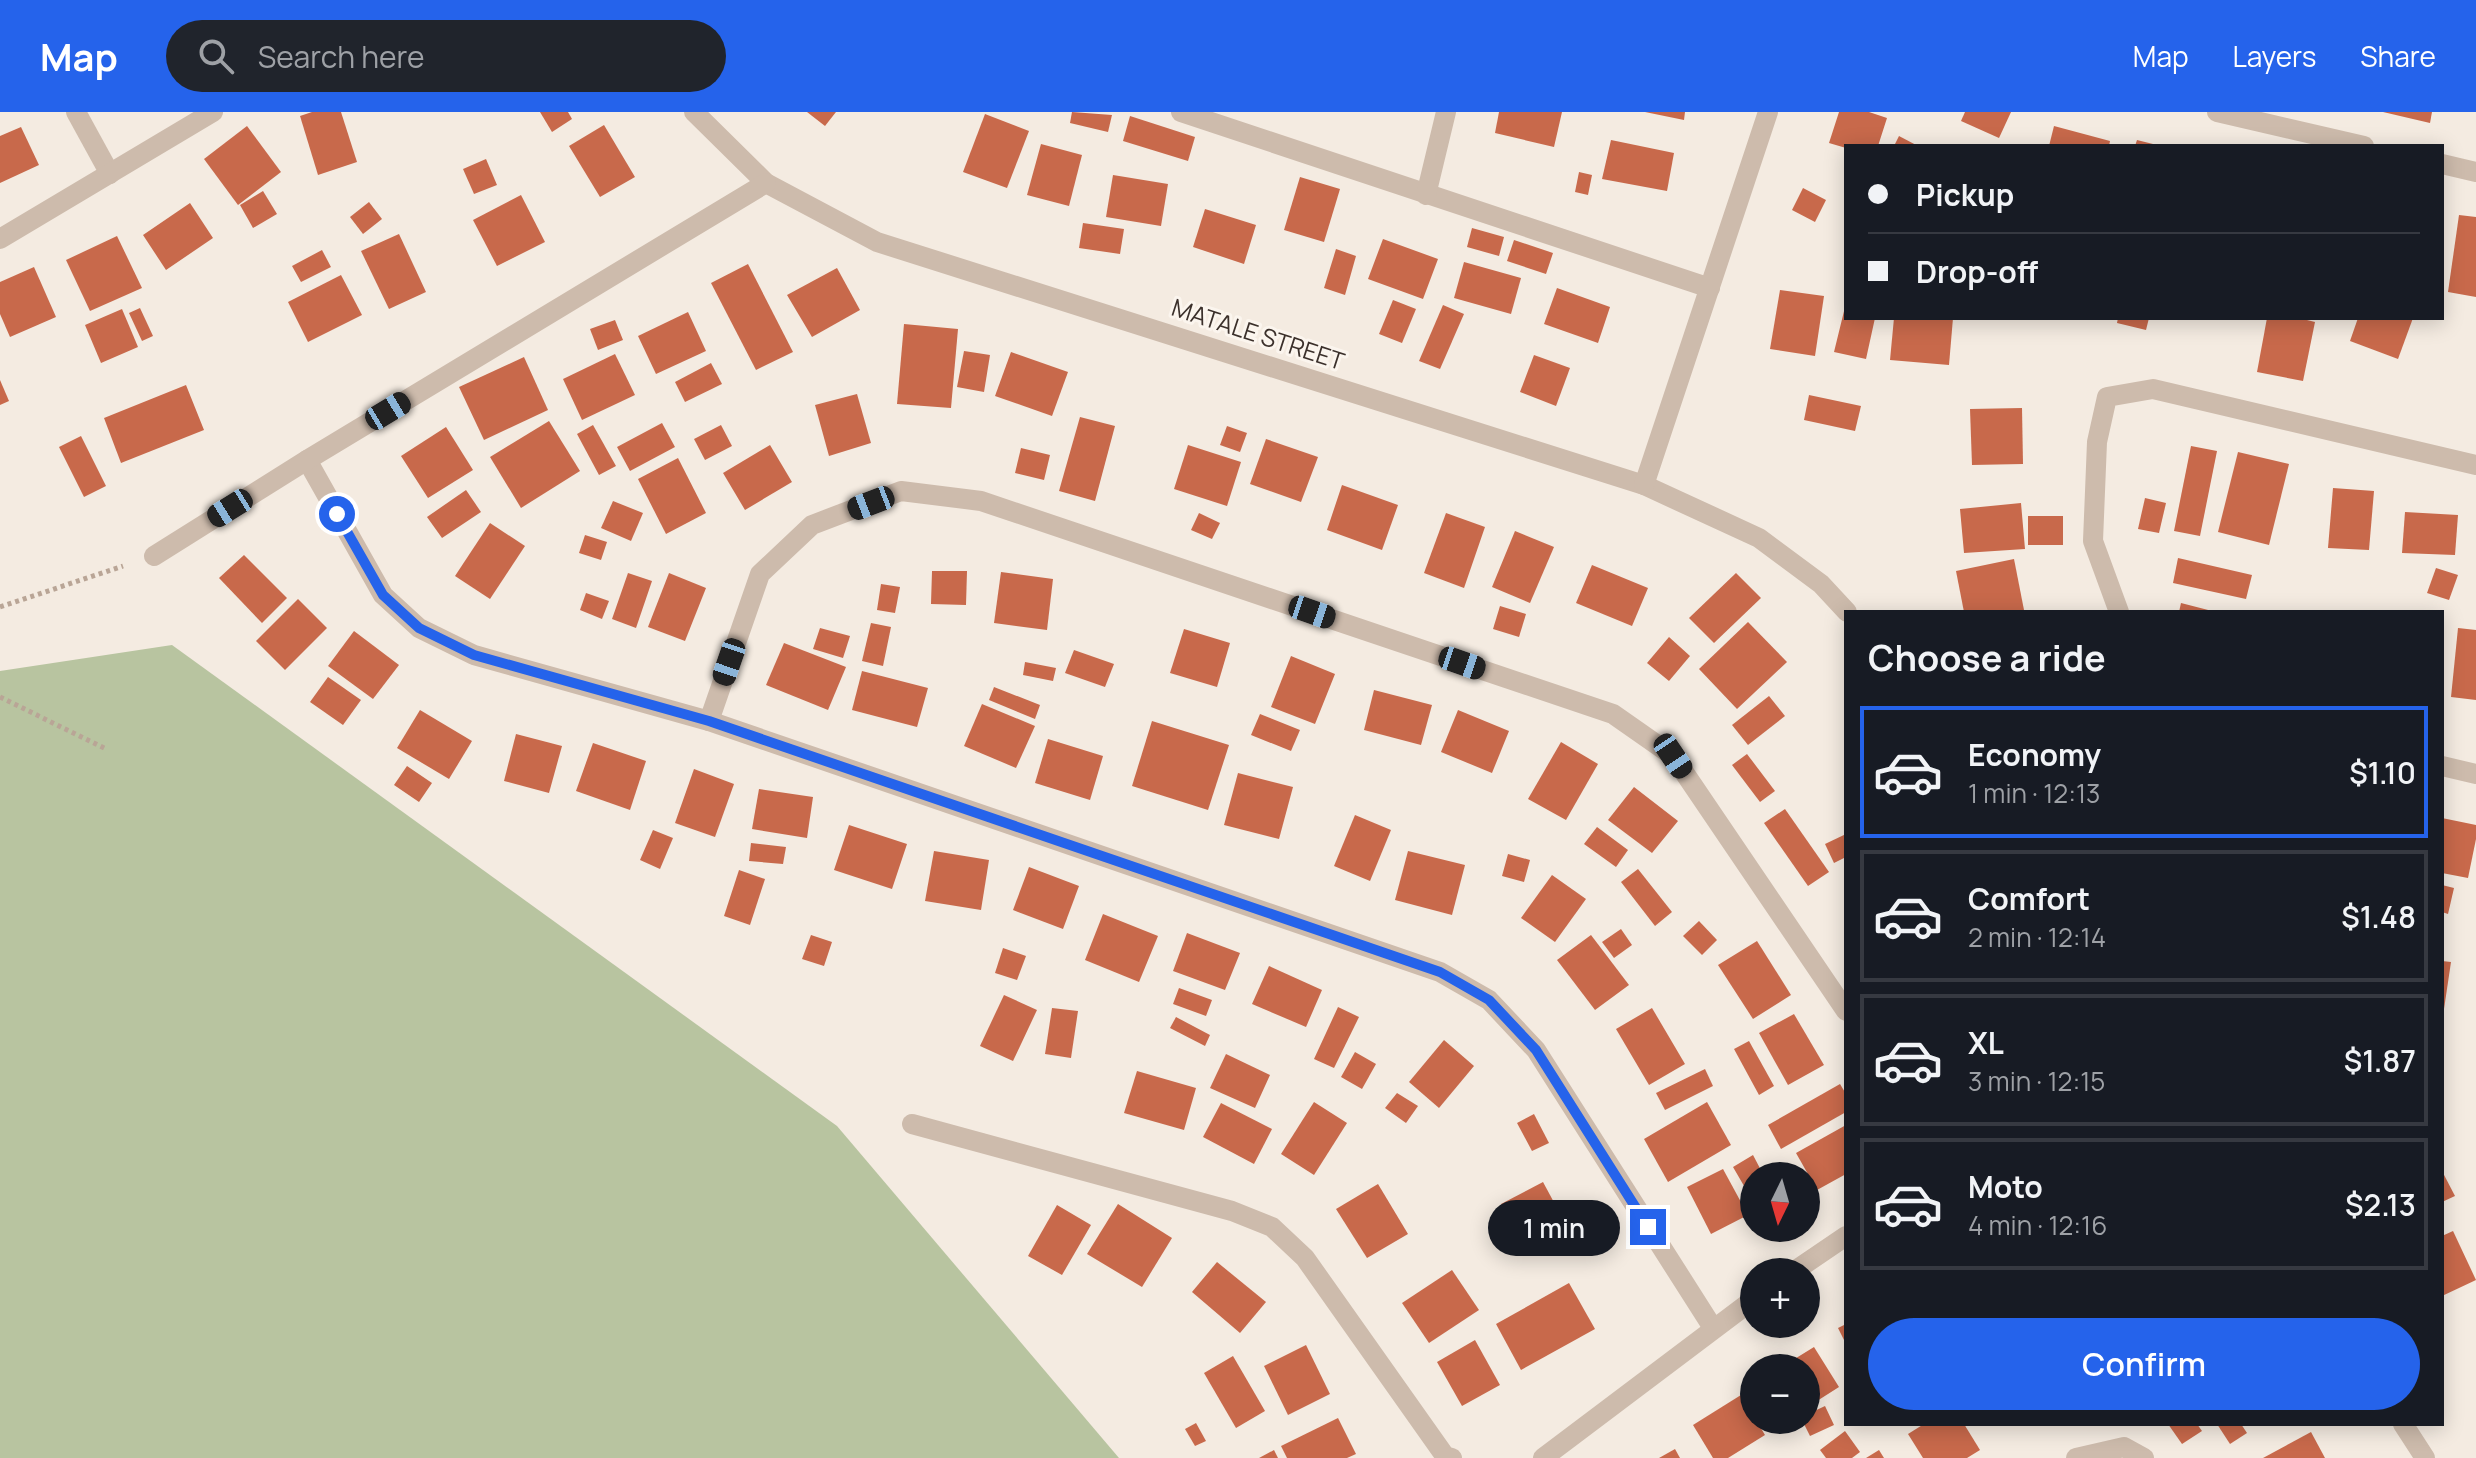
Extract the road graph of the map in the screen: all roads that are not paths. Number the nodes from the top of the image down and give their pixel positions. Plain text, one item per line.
1 (76, 112) edge
2 (213, 112) edge
3 (694, 112) edge
4 (1181, 112) edge
5 (1446, 112) edge
6 (1768, 112) edge
7 (2217, 112) edge
8 (2355, 144) edge
9 (2444, 164) edge
10 (2476, 172) edge
11 (110, 174) junction
12 (766, 183) junction
13 (1426, 195) junction
14 (0, 239) edge
15 (1710, 288) junction
16 (307, 460) junction
17 (2476, 465) edge
18 (1644, 485) junction
19 (154, 556) road end
20 (1845, 610) edge
21 (2118, 610) edge
22 (709, 721) junction
23 (2444, 766) edge
24 (2476, 774) edge
25 (1844, 1008) edge
26 (912, 1124) dead end
27 (1844, 1237) edge
28 (1814, 1258) edge
29 (1740, 1309) edge
30 (1713, 1328) junction
31 (2404, 1426) edge
32 (1452, 1458) edge
33 (1543, 1458) edge
34 (2076, 1458) edge
35 (2144, 1458) edge
36 (2425, 1458) edge

1 - 11 street
2 - 11 street
3 - 12 street, MATALE STREET
4 - 13 street
5 - 13 street
6 - 15 street
7 - 8 street
9 - 10 street
11 - 14 street
12 - 16 street
12 - 18 street, MATALE STREET
13 - 15 street
15 - 18 street
16 - 19 street
16 - 22 street
17 - 21 street
18 - 20 street, MATALE STREET
22 - 25 street
22 - 30 street
23 - 24 street
26 - 32 street
27 - 28 street
29 - 30 street
30 - 33 street
31 - 36 street
34 - 35 street

